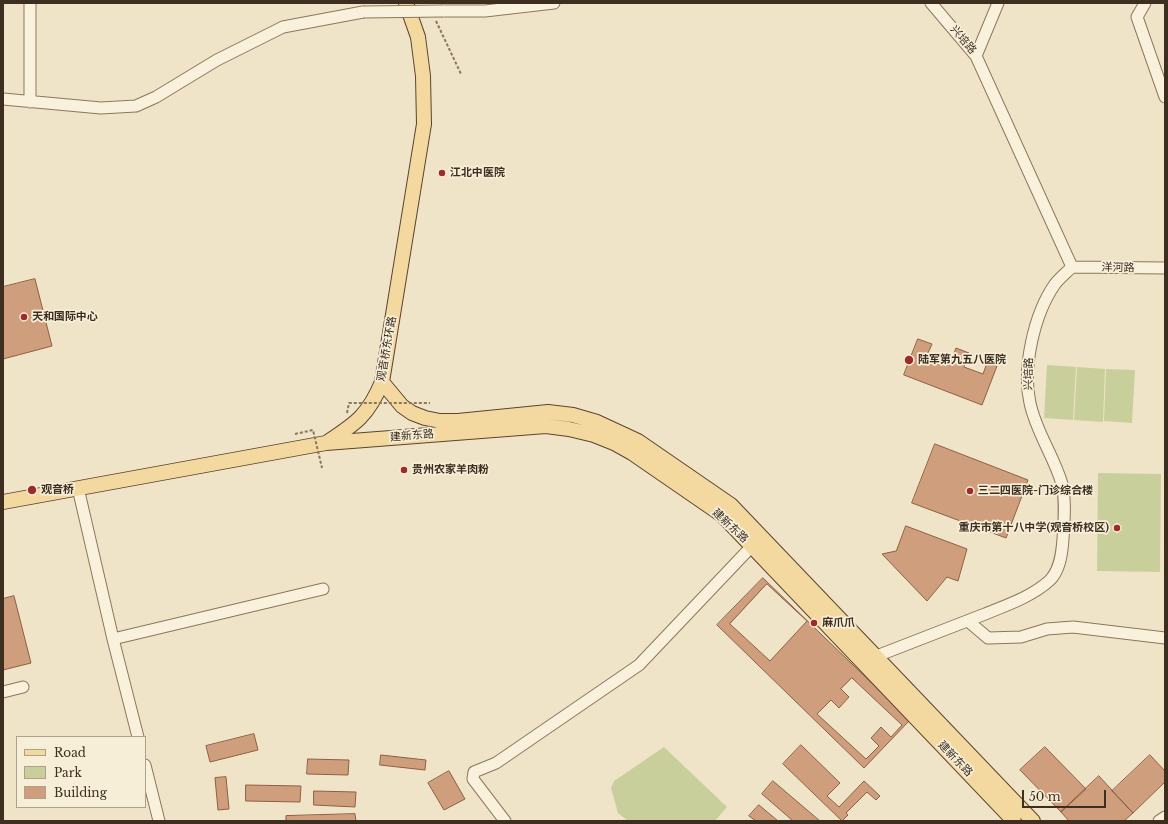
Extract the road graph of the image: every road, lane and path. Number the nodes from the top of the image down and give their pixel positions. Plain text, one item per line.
1 (30, 3) edge
2 (406, 3) edge
3 (554, 3) edge
4 (931, 3) edge
5 (998, 3) edge
6 (1145, 3) edge
7 (441, 10) edge
8 (976, 56) junction
9 (461, 74) dead end
10 (1165, 97) edge
11 (3, 99) edge
12 (30, 102) junction
13 (1072, 267) junction
14 (1165, 268) edge
15 (382, 382) junction
16 (430, 402) dead end
17 (347, 413) dead end
18 (295, 434) dead end
19 (326, 443) junction
20 (322, 468) dead end
21 (78, 488) junction
22 (3, 502) edge
23 (752, 546) junction
24 (323, 589) dead end
25 (968, 621) junction
26 (1165, 638) edge
27 (113, 639) junction
28 (876, 656) junction
29 (862, 661) junction
30 (23, 687) dead end
31 (3, 692) edge
32 (138, 736) edge
33 (146, 769) edge
34 (1165, 817) edge
35 (160, 821) edge
36 (505, 821) edge
37 (1014, 821) edge
38 (1033, 821) edge
39 (1159, 821) edge

1 - 12 street
2 - 15 main road, 观音桥东环路
3 - 7 street
4 - 8 street, 兴培路
5 - 8 street
6 - 10 street
7 - 9 path
7 - 12 street, bridge
8 - 13 street, 兴培路
11 - 12 street
13 - 14 street, 洋河路
13 - 25 street, 兴培路
15 - 19 main road, 观音桥东环路
15 - 28 main road, 建新东路
16 - 17 path, bridge
18 - 20 path, bridge
19 - 21 main road, 观音桥东环路
19 - 23 main road, 建新东路
21 - 22 main road, 观音桥东环路
21 - 27 street
23 - 29 main road, 建新东路
23 - 36 street
24 - 27 street
25 - 26 street
25 - 28 street, 兴培路
27 - 32 street
28 - 29 street, 兴培路
28 - 38 main road, 建新东路
29 - 37 main road, 建新东路
30 - 31 street
33 - 35 street
34 - 39 street

